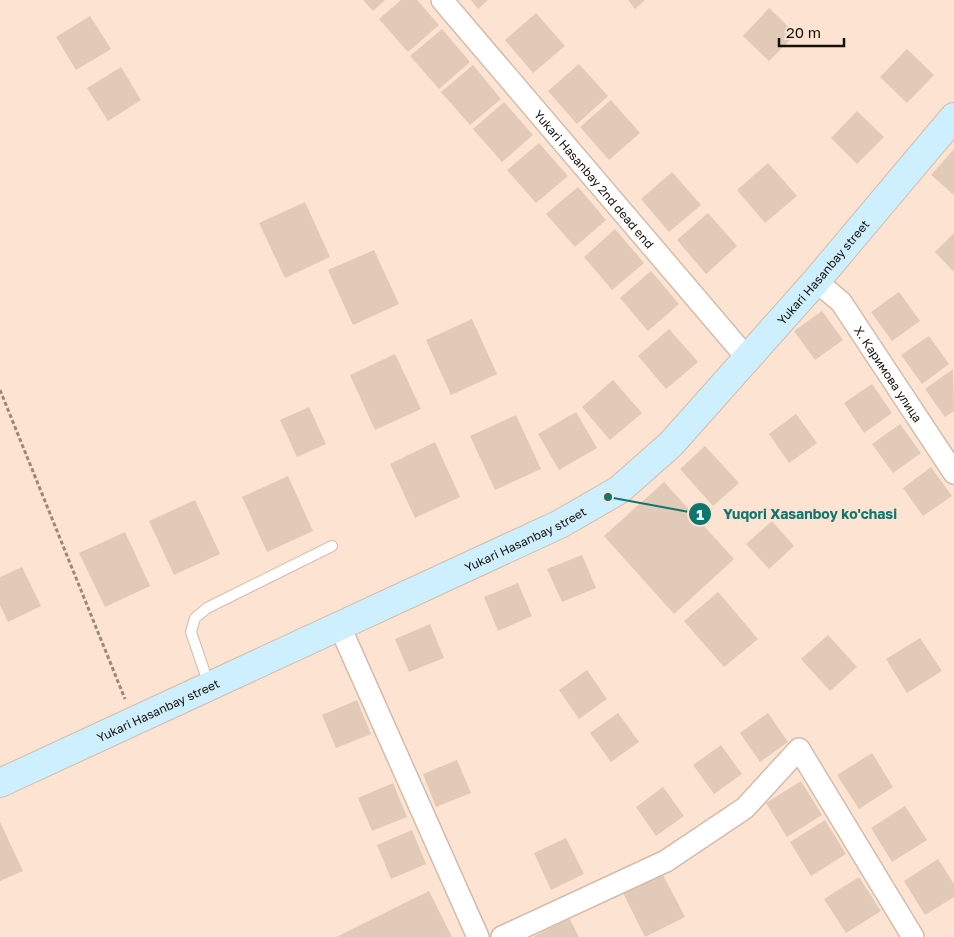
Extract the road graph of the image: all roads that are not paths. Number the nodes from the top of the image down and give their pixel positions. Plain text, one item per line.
1 (442, 0) edge
2 (954, 117) edge
3 (816, 281) junction
4 (747, 358) junction
5 (954, 473) edge
6 (332, 546) dead end
7 (340, 627) junction
8 (209, 686) junction
9 (0, 783) edge
10 (478, 937) edge
11 (502, 937) edge
12 (913, 937) edge

1 - 4 street, Yukari Hasanbay 2nd dead end
2 - 3 street, Yukari Hasanbay street
3 - 4 street, Yukari Hasanbay street
3 - 5 street, Х. Каримова улица
4 - 7 street, Yukari Hasanbay street
6 - 8 lane
7 - 8 street, Yukari Hasanbay street
7 - 10 street
8 - 9 street, Yukari Hasanbay street
11 - 12 street

